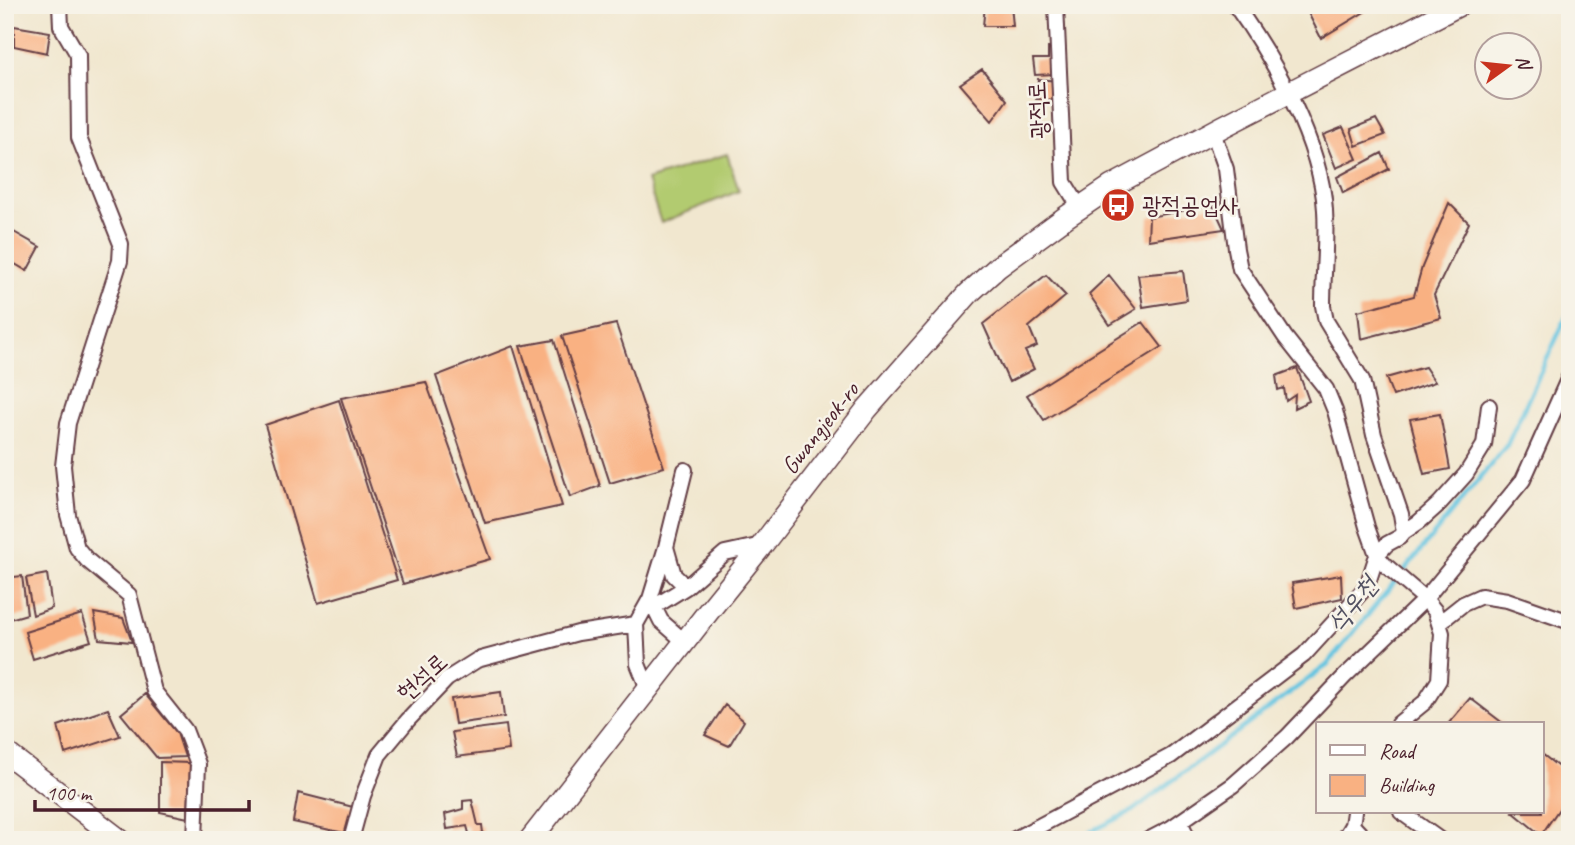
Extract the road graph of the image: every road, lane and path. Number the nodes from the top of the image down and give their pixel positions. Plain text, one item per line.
1 (60, 5) edge
2 (1056, 5) edge
3 (1235, 5) edge
4 (1459, 5) edge
5 (1284, 95) junction
6 (1218, 130) junction
7 (1080, 208) junction
8 (1570, 375) edge
9 (1489, 406) dead end
10 (685, 470) dead end
11 (1404, 532) junction
12 (763, 544) junction
13 (666, 547) junction
14 (1380, 559) junction
15 (686, 587) junction
16 (1424, 599) junction
17 (652, 603) junction
18 (1570, 622) edge
19 (1439, 623) junction
20 (636, 624) junction
21 (685, 642) junction
22 (648, 689) junction
23 (1400, 722) edge
24 (5, 752) edge
25 (1404, 814) edge
26 (1353, 818) edge
27 (1180, 822) junction
28 (120, 840) edge
29 (195, 840) edge
30 (351, 840) edge
31 (530, 840) edge
32 (1013, 840) edge
33 (1148, 840) edge
34 (1189, 840) edge
35 (1343, 840) edge
36 (1366, 840) edge
37 (1440, 840) edge

1 - 29 street
2 - 7 street, 광적로
3 - 5 street
4 - 5 main road
5 - 6 main road, Gwangjeok-ro
5 - 11 street
6 - 7 main road, Gwangjeok-ro
6 - 14 street
7 - 12 main road, Gwangjeok-ro
8 - 16 street
9 - 11 street
10 - 13 street
11 - 14 street
12 - 15 street
12 - 21 main road, Gwangjeok-ro
13 - 15 street
13 - 17 street
14 - 16 street
14 - 32 street
15 - 17 street
16 - 19 street
16 - 27 street
17 - 20 street
17 - 21 street
18 - 19 street
19 - 23 street
20 - 22 street
20 - 30 street, 현석로
21 - 22 main road, Gwangjeok-ro
22 - 31 main road, Gwangjeok-ro
24 - 28 main road
25 - 37 street
26 - 35 street
26 - 36 street
27 - 33 street
27 - 34 street

